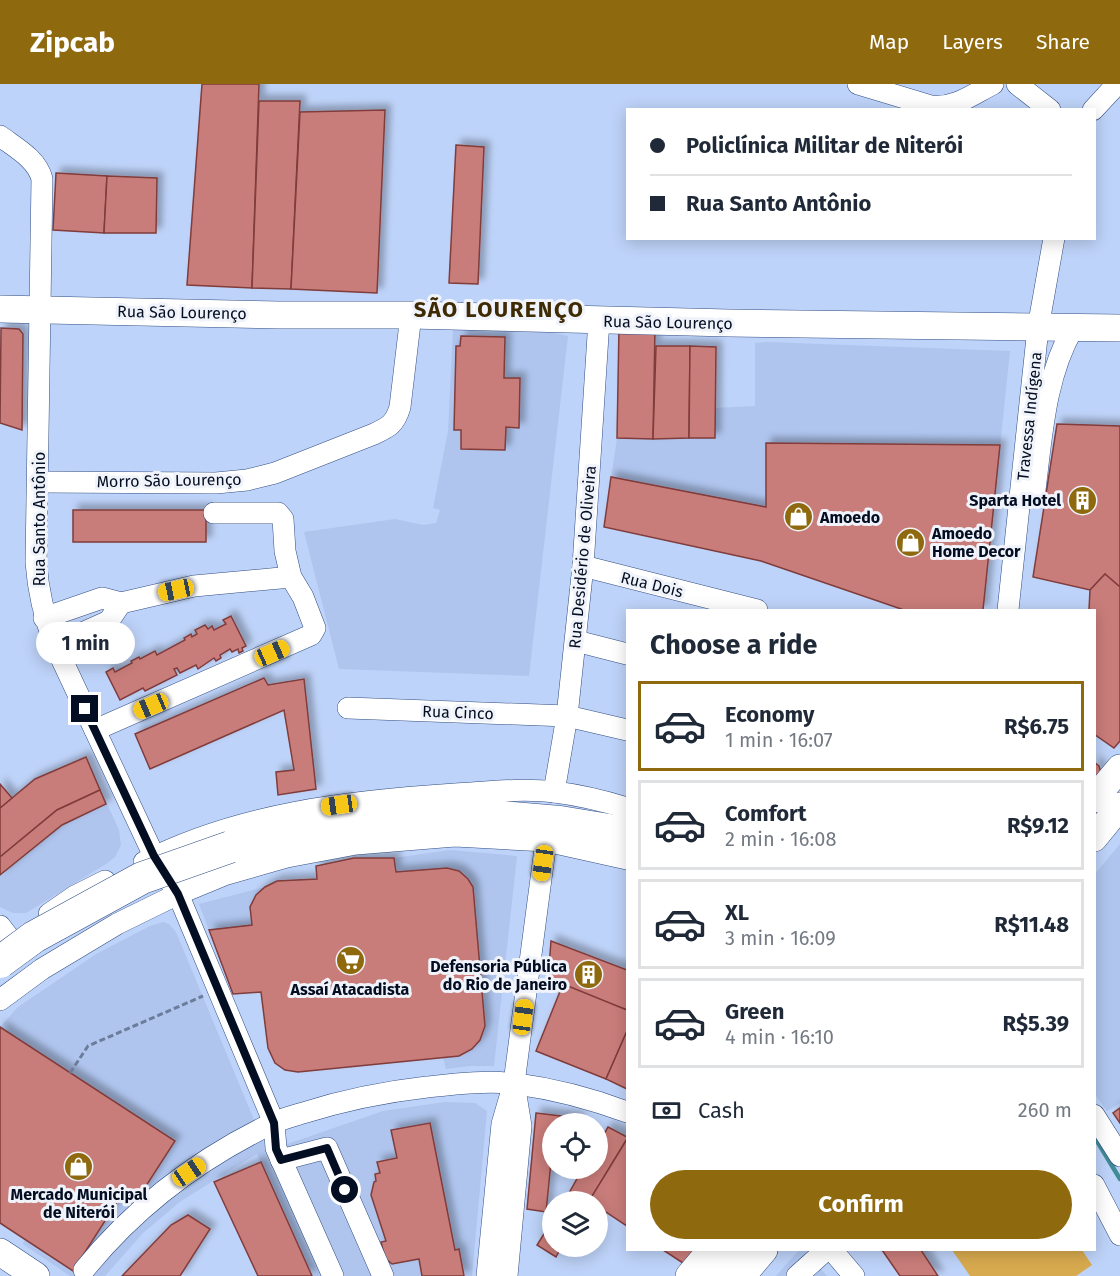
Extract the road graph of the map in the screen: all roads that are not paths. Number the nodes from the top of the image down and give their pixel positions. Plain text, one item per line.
1 (858, 84) edge
2 (993, 84) edge
3 (1017, 84) edge
4 (1117, 84) edge
5 (1047, 108) edge
6 (1095, 108) edge
7 (0, 136) edge
8 (1054, 240) edge
9 (0, 309) edge
10 (39, 310) junction
11 (411, 315) junction
12 (599, 320) junction
13 (1038, 328) junction
14 (1074, 328) junction
15 (1120, 328) edge
16 (38, 482) junction
17 (214, 513) dead end
18 (583, 566) junction
19 (1026, 572) dead end
20 (291, 578) junction
21 (120, 603) junction
22 (753, 609) edge
23 (1008, 609) edge
24 (44, 618) junction
25 (576, 641) junction
26 (55, 645) junction
27 (626, 654) edge
28 (348, 708) dead end
29 (567, 716) junction
30 (95, 730) junction
31 (626, 730) edge
32 (1120, 768) edge
33 (554, 792) junction
34 (1096, 797) edge
35 (1120, 807) edge
36 (626, 808) edge
37 (626, 833) edge
38 (1096, 836) edge
39 (546, 841) junction
40 (154, 856) junction
41 (626, 859) edge
42 (178, 894) junction
43 (3, 944) edge
44 (0, 1000) edge
45 (514, 1083) junction
46 (626, 1112) edge
47 (1096, 1119) edge
48 (274, 1123) junction
49 (1120, 1156) edge
50 (281, 1160) junction
51 (1096, 1189) edge
52 (1120, 1235) edge
53 (710, 1251) edge
54 (736, 1251) edge
55 (763, 1251) edge
56 (825, 1251) edge
57 (833, 1251) edge
58 (0, 1252) edge
59 (84, 1270) dead end
60 (36, 1276) edge
61 (333, 1276) edge
62 (383, 1276) edge
63 (488, 1276) edge
64 (507, 1276) edge
65 (689, 1276) edge
66 (715, 1276) edge
67 (742, 1276) edge
68 (797, 1276) edge
69 (854, 1276) edge

1 - 2 street
3 - 5 street
4 - 6 street
7 - 10 street, Rua Santo Antônio
8 - 13 street, Travessa Indígena
9 - 10 main road, Rua São Lourenço
10 - 11 main road, Rua São Lourenço
10 - 16 street, Rua Santo Antônio
11 - 12 main road, Rua São Lourenço
11 - 16 street, Morro São Lourenço
12 - 13 main road, Rua São Lourenço
12 - 18 street, Rua Desidério de Oliveira
13 - 14 main road, Rua São Lourenço
13 - 23 street, Travessa Indígena
14 - 15 main road, Rua São Lourenço
14 - 19 street
16 - 24 street, Rua Santo Antônio
17 - 20 street
18 - 22 street, Rua Dois
18 - 25 street, Rua Desidério de Oliveira
20 - 21 street
20 - 30 street
21 - 24 street
21 - 26 street
24 - 26 street, Rua Santo Antônio
25 - 27 street
25 - 29 street, Rua Desidério de Oliveira
26 - 30 street, Rua Santo Antônio
28 - 29 street, Rua Cinco
29 - 31 street, Rua Cinco
29 - 33 street, Rua Desidério de Oliveira
30 - 40 street, Rua Santo Antônio
32 - 34 main road
33 - 36 street
33 - 40 street
35 - 38 main road
37 - 43 highway, bridge
39 - 41 street
39 - 42 street
39 - 45 street
40 - 42 street, Rua Santo Antônio
40 - 43 street
42 - 44 street
42 - 48 street, Rua Santo Antônio
45 - 46 street
45 - 48 street
45 - 63 street
45 - 64 street
47 - 49 street
48 - 50 street, Rua Santo Antônio
48 - 59 street
50 - 61 street, Rua Santo Antônio
50 - 62 street
51 - 52 street
53 - 65 main road
54 - 66 highway
55 - 67 main road
56 - 68 street
57 - 69 street
58 - 60 main road

